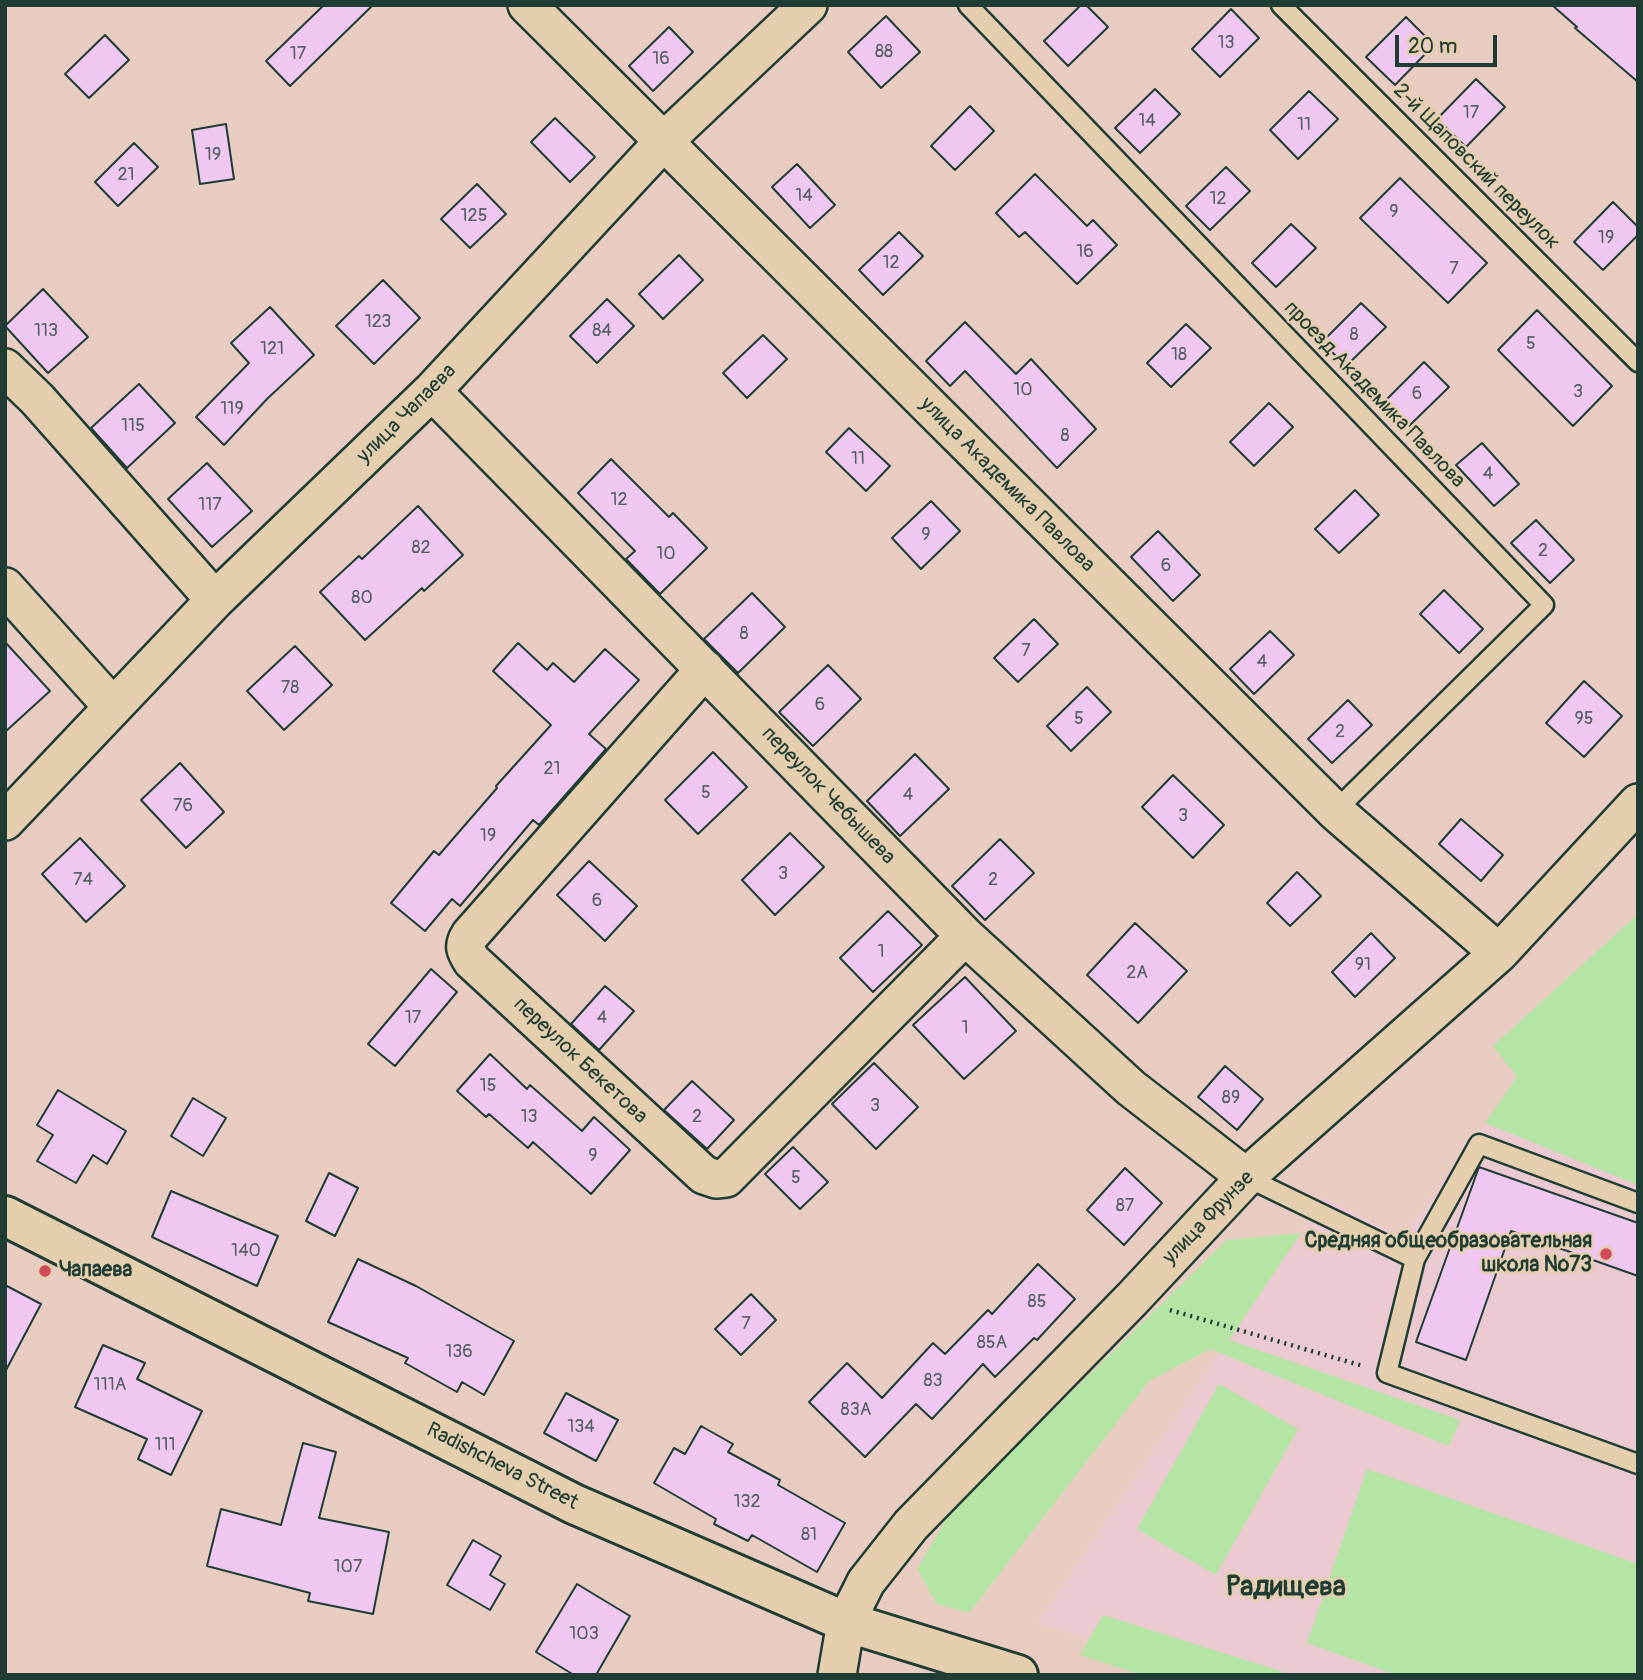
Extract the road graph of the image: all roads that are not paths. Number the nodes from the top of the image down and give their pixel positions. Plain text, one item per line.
1 (527, 5) edge
2 (808, 5) edge
3 (968, 5) edge
4 (1281, 5) edge
5 (663, 142) junction
6 (1638, 362) edge
7 (5, 368) edge
8 (432, 391) junction
9 (5, 587) edge
10 (215, 600) junction
11 (705, 669) junction
12 (113, 707) junction
13 (1638, 803) edge
14 (1335, 811) junction
15 (5, 821) edge
16 (965, 936) junction
17 (1499, 953) junction
18 (1246, 1177) junction
19 (1638, 1203) edge
20 (5, 1216) edge
21 (1415, 1259) junction
22 (1638, 1464) edge
23 (846, 1622) junction
24 (837, 1675) edge
25 (1018, 1675) edge

1 - 5 street, улица Академика Павлова
2 - 5 street, улица Чапаева
3 - 14 lane, проезд Академика Павлова
4 - 6 lane, 2-й Щаповский переулок
5 - 8 street, улица Чапаева
5 - 14 street, улица Академика Павлова
7 - 10 street
8 - 10 street, улица Чапаева
8 - 11 street, переулок Чебышева
9 - 12 street
10 - 12 street, улица Чапаева
11 - 16 street, переулок Чебышева
11 - 16 street, переулок Бекетова
12 - 15 street, улица Чапаева
13 - 17 street, улица Фрунзе
14 - 17 street, улица Академика Павлова
16 - 18 street, переулок Чебышева
17 - 18 street, улица Фрунзе
18 - 21 lane
18 - 23 street, улица Фрунзе
19 - 21 lane
20 - 23 main road, Radishcheva Street
21 - 22 lane
23 - 24 street, улица Фрунзе
23 - 25 main road, Radishcheva Street

